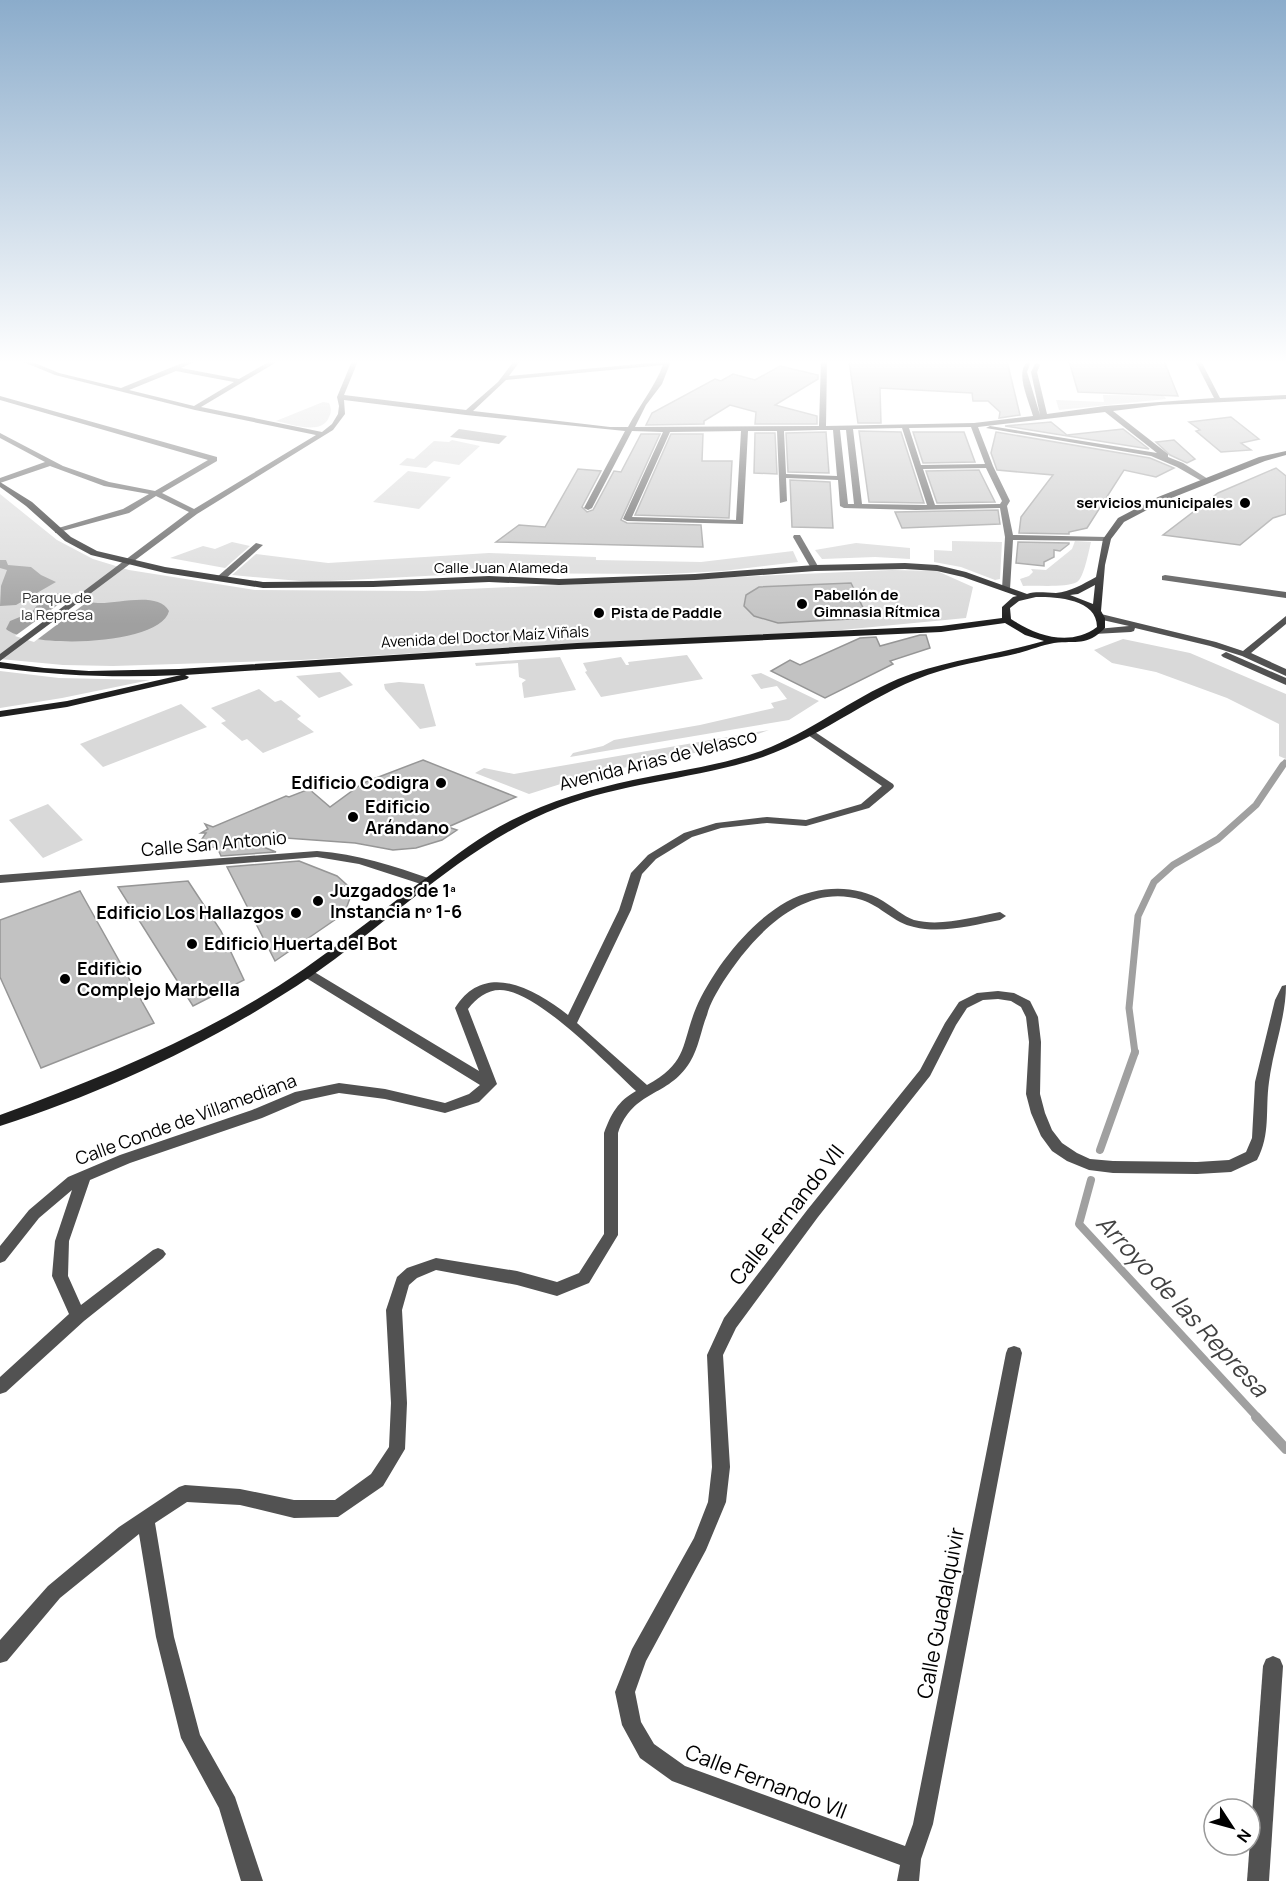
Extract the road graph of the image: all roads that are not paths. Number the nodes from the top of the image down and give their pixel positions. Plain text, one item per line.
1 (25, 449) edge
2 (178, 449) edge
3 (299, 449) edge
4 (619, 449) edge
5 (659, 449) edge
6 (744, 449) edge
7 (781, 449) edge
8 (838, 449) edge
9 (851, 449) edge
10 (912, 449) edge
11 (983, 449) edge
12 (1125, 449) edge
13 (1157, 449) edge
14 (1286, 453) edge
15 (1171, 460) junction
16 (50, 463) junction
17 (989, 466) junction
18 (917, 467) junction
19 (783, 476) junction
20 (841, 478) junction
21 (1205, 481) junction
22 (0, 482) edge
23 (156, 493) junction
24 (783, 501) dead end
25 (858, 506) junction
26 (1003, 506) junction
27 (588, 508) dead end
28 (932, 508) junction
29 (194, 512) junction
30 (58, 531) junction
31 (797, 537) dead end
32 (1009, 537) junction
33 (1107, 539) junction
34 (259, 544) dead end
35 (122, 565) junction
36 (814, 568) junction
37 (1165, 578) dead end
38 (220, 579) junction
39 (1099, 579) junction
40 (1006, 589) junction
41 (1058, 595) junction
42 (1286, 595) edge
43 (1025, 596) junction
44 (1099, 614) junction
45 (1286, 619) edge
46 (1007, 620) junction
47 (1148, 630) junction
48 (1097, 632) junction
49 (1172, 635) junction
50 (1017, 636) junction
51 (1056, 640) junction
52 (1217, 652) junction
53 (995, 654) junction
54 (1245, 654) junction
55 (0, 658) edge
56 (0, 665) edge
57 (211, 671) junction
58 (1283, 677) edge
59 (0, 714) edge
60 (812, 733) junction
61 (0, 879) edge
62 (427, 882) junction
63 (1000, 916) dead end
64 (307, 973) junction
65 (1286, 989) edge
66 (570, 1024) junction
67 (490, 1084) junction
68 (646, 1092) junction
69 (0, 1121) edge
70 (84, 1177) junction
71 (158, 1254) dead end
72 (0, 1257) edge
73 (78, 1316) junction
74 (1014, 1353) dead end
75 (0, 1387) edge
76 (146, 1519) junction
77 (0, 1654) edge
78 (1273, 1666) dead end
79 (911, 1859) junction
80 (252, 1881) edge
81 (908, 1881) edge
82 (1258, 1881) edge

1 - 16 street
2 - 23 street
3 - 29 street
4 - 27 street
5 - 6 street
7 - 19 street
8 - 20 street
9 - 25 street
10 - 18 street
11 - 17 street
12 - 15 street
13 - 15 street
14 - 21 street
15 - 21 street
16 - 22 street
16 - 23 street
17 - 18 street
17 - 26 street
18 - 28 street
19 - 20 street
19 - 24 street
20 - 25 street
21 - 33 street
22 - 30 street, Calle Juan Alameda
23 - 29 street
23 - 30 street
25 - 28 street
26 - 28 street
26 - 32 street
29 - 35 street
30 - 35 street, Calle Juan Alameda
31 - 36 street
32 - 33 street
32 - 40 street
33 - 39 street
34 - 38 street
35 - 38 street, Calle Juan Alameda
35 - 55 street
36 - 38 street, Calle Juan Alameda
36 - 40 street, Calle Juan Alameda
37 - 42 street
39 - 41 street
39 - 44 street
40 - 43 street, Calle Juan Alameda
41 - 43 street
41 - 44 street
43 - 46 street
44 - 47 street
44 - 48 street
45 - 54 street
46 - 50 street
46 - 57 street, Avenida del Doctor Maíz Viñals
47 - 48 street
47 - 49 street
48 - 51 street
49 - 52 street
49 - 54 street
50 - 51 street
50 - 53 street, Avenida Arias de Velasco
51 - 53 street, Avenida Arias de Velasco
52 - 54 street
52 - 58 street
53 - 60 street, Avenida Arias de Velasco
54 - 58 street
56 - 57 street, Avenida del Doctor Maíz Viñals
57 - 59 street
60 - 62 street, Avenida Arias de Velasco
60 - 66 street
61 - 62 street, Calle San Antonio
62 - 64 street, Avenida Arias de Velasco
63 - 68 street
64 - 67 street
64 - 69 street, Avenida Arias de Velasco
65 - 79 street, Calle Fernando VII
66 - 67 street
66 - 68 street
67 - 70 street, Calle Conde de Villamediana
68 - 76 street
70 - 72 street, Calle Conde de Villamediana
70 - 73 street
71 - 73 street
73 - 75 street
74 - 79 street, Calle Guadalquivir
76 - 77 street
76 - 80 street
78 - 82 street
79 - 81 street, Calle Guadalquivir

